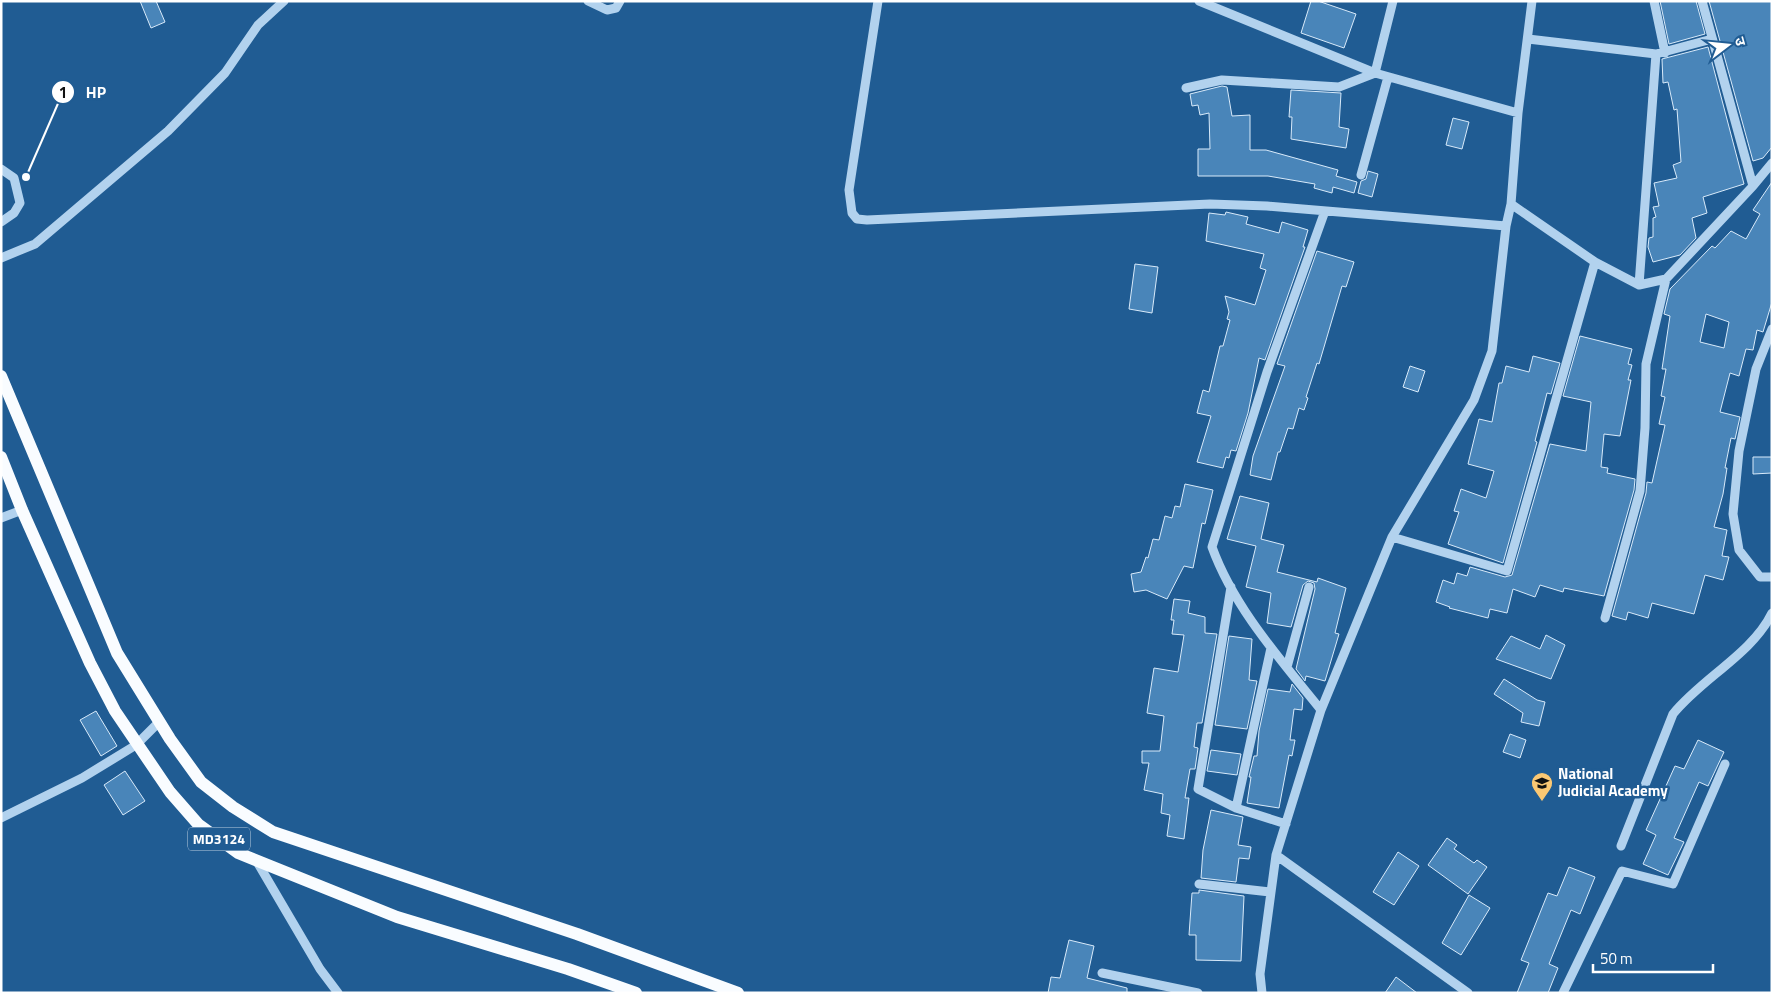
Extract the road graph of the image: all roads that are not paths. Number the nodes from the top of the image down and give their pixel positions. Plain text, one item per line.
1 (284, 1) edge
2 (588, 1) edge
3 (620, 1) edge
4 (878, 1) edge
5 (1199, 1) edge
6 (1393, 1) edge
7 (1532, 1) edge
8 (1654, 1) edge
9 (1702, 1) edge
10 (1528, 39) junction
11 (1712, 39) junction
12 (1660, 53) junction
13 (1375, 72) junction
14 (1388, 77) junction
15 (1186, 88) dead end
16 (1518, 113) junction
17 (1772, 163) edge
18 (1, 169) edge
19 (1361, 175) dead end
20 (1754, 186) junction
21 (1511, 204) junction
22 (1325, 211) junction
23 (1, 222) edge
24 (1506, 226) junction
25 (1, 258) edge
26 (1595, 262) junction
27 (1666, 279) junction
28 (1639, 285) junction
29 (1772, 329) edge
30 (1, 376) edge
31 (1, 457) edge
32 (22, 510) junction
33 (1, 518) edge
34 (1392, 537) junction
35 (1772, 577) edge
36 (1231, 587) junction
37 (1309, 587) dead end
38 (1772, 613) edge
39 (1605, 618) dead end
40 (1271, 648) junction
41 (1287, 667) junction
42 (1321, 710) junction
43 (159, 722) junction
44 (136, 744) junction
45 (1726, 764) dead end
46 (1236, 808) junction
47 (1, 818) edge
48 (1286, 824) junction
49 (1621, 846) dead end
50 (1276, 855) junction
51 (256, 860) junction
52 (1198, 884) dead end
53 (1270, 892) junction
54 (1102, 973) dead end
55 (338, 993) edge
56 (636, 993) edge
57 (738, 993) edge
58 (1198, 993) edge
59 (1262, 993) edge
60 (1468, 993) edge
61 (1562, 993) edge

1 - 25 street
2 - 3 street
4 - 22 street
5 - 13 street
6 - 13 street
7 - 10 street
8 - 12 street
9 - 11 street
10 - 12 street
10 - 16 street
11 - 12 street
11 - 20 street
12 - 28 street
13 - 14 street
13 - 15 street
14 - 16 street
14 - 19 street
16 - 21 street
17 - 20 street
18 - 23 street
20 - 27 street
21 - 24 street
21 - 26 street
22 - 24 street
22 - 36 street
24 - 34 street
26 - 28 street
26 - 34 street
27 - 28 street
27 - 39 street
29 - 35 street
30 - 43 main road, MD3124
31 - 32 main road, MD3124
32 - 33 street
32 - 44 main road, MD3124
34 - 42 street
36 - 40 street
36 - 46 street
37 - 41 street
38 - 49 street
40 - 41 street
40 - 46 street
41 - 42 street
42 - 48 street
43 - 44 street
43 - 57 main road, MD3124
44 - 47 street
44 - 51 main road, MD3124
45 - 61 street
46 - 48 street
48 - 50 street
50 - 53 street
50 - 60 street
51 - 55 street
51 - 56 main road, MD3124
52 - 53 street
53 - 59 street
54 - 58 street

